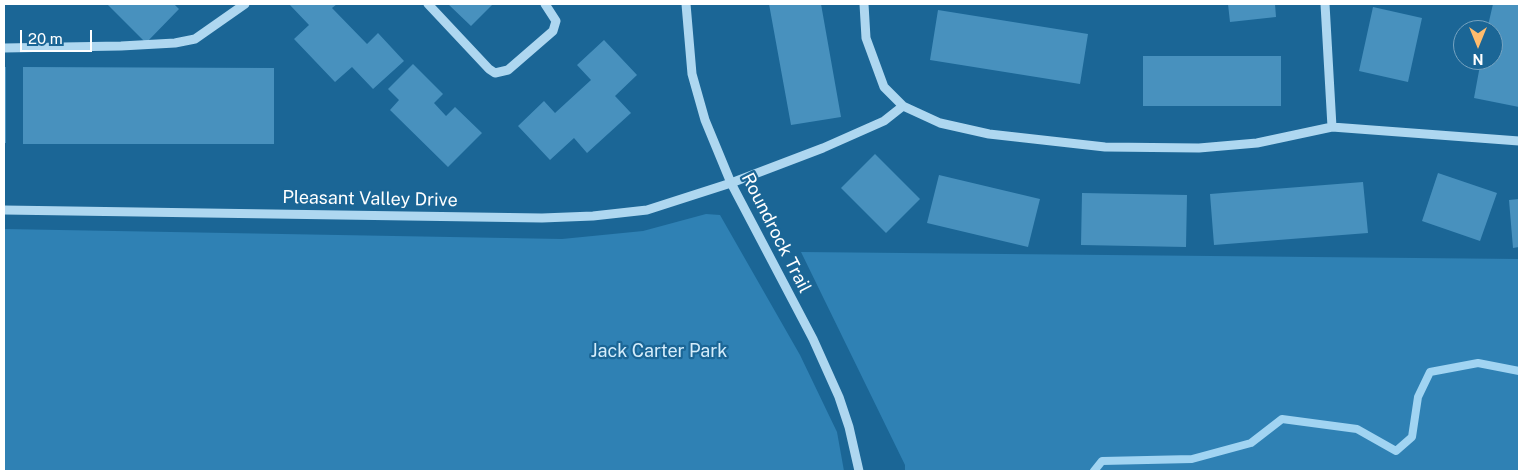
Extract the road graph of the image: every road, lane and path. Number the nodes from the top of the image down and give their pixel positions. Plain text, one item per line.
1 (428, 4) edge
2 (545, 4) edge
3 (686, 4) edge
4 (864, 4) edge
5 (1325, 4) edge
6 (242, 5) edge
7 (4, 48) edge
8 (903, 106) junction
9 (1332, 127) junction
10 (1519, 141) edge
11 (731, 183) junction
12 (4, 210) edge
13 (859, 471) edge

1 - 2 street
3 - 11 street, Roundrock Trail
4 - 8 street
5 - 9 street
6 - 7 street
8 - 9 street
8 - 11 street, Pleasant Valley Drive
9 - 10 street
11 - 12 street, Pleasant Valley Drive
11 - 13 street, Roundrock Trail

